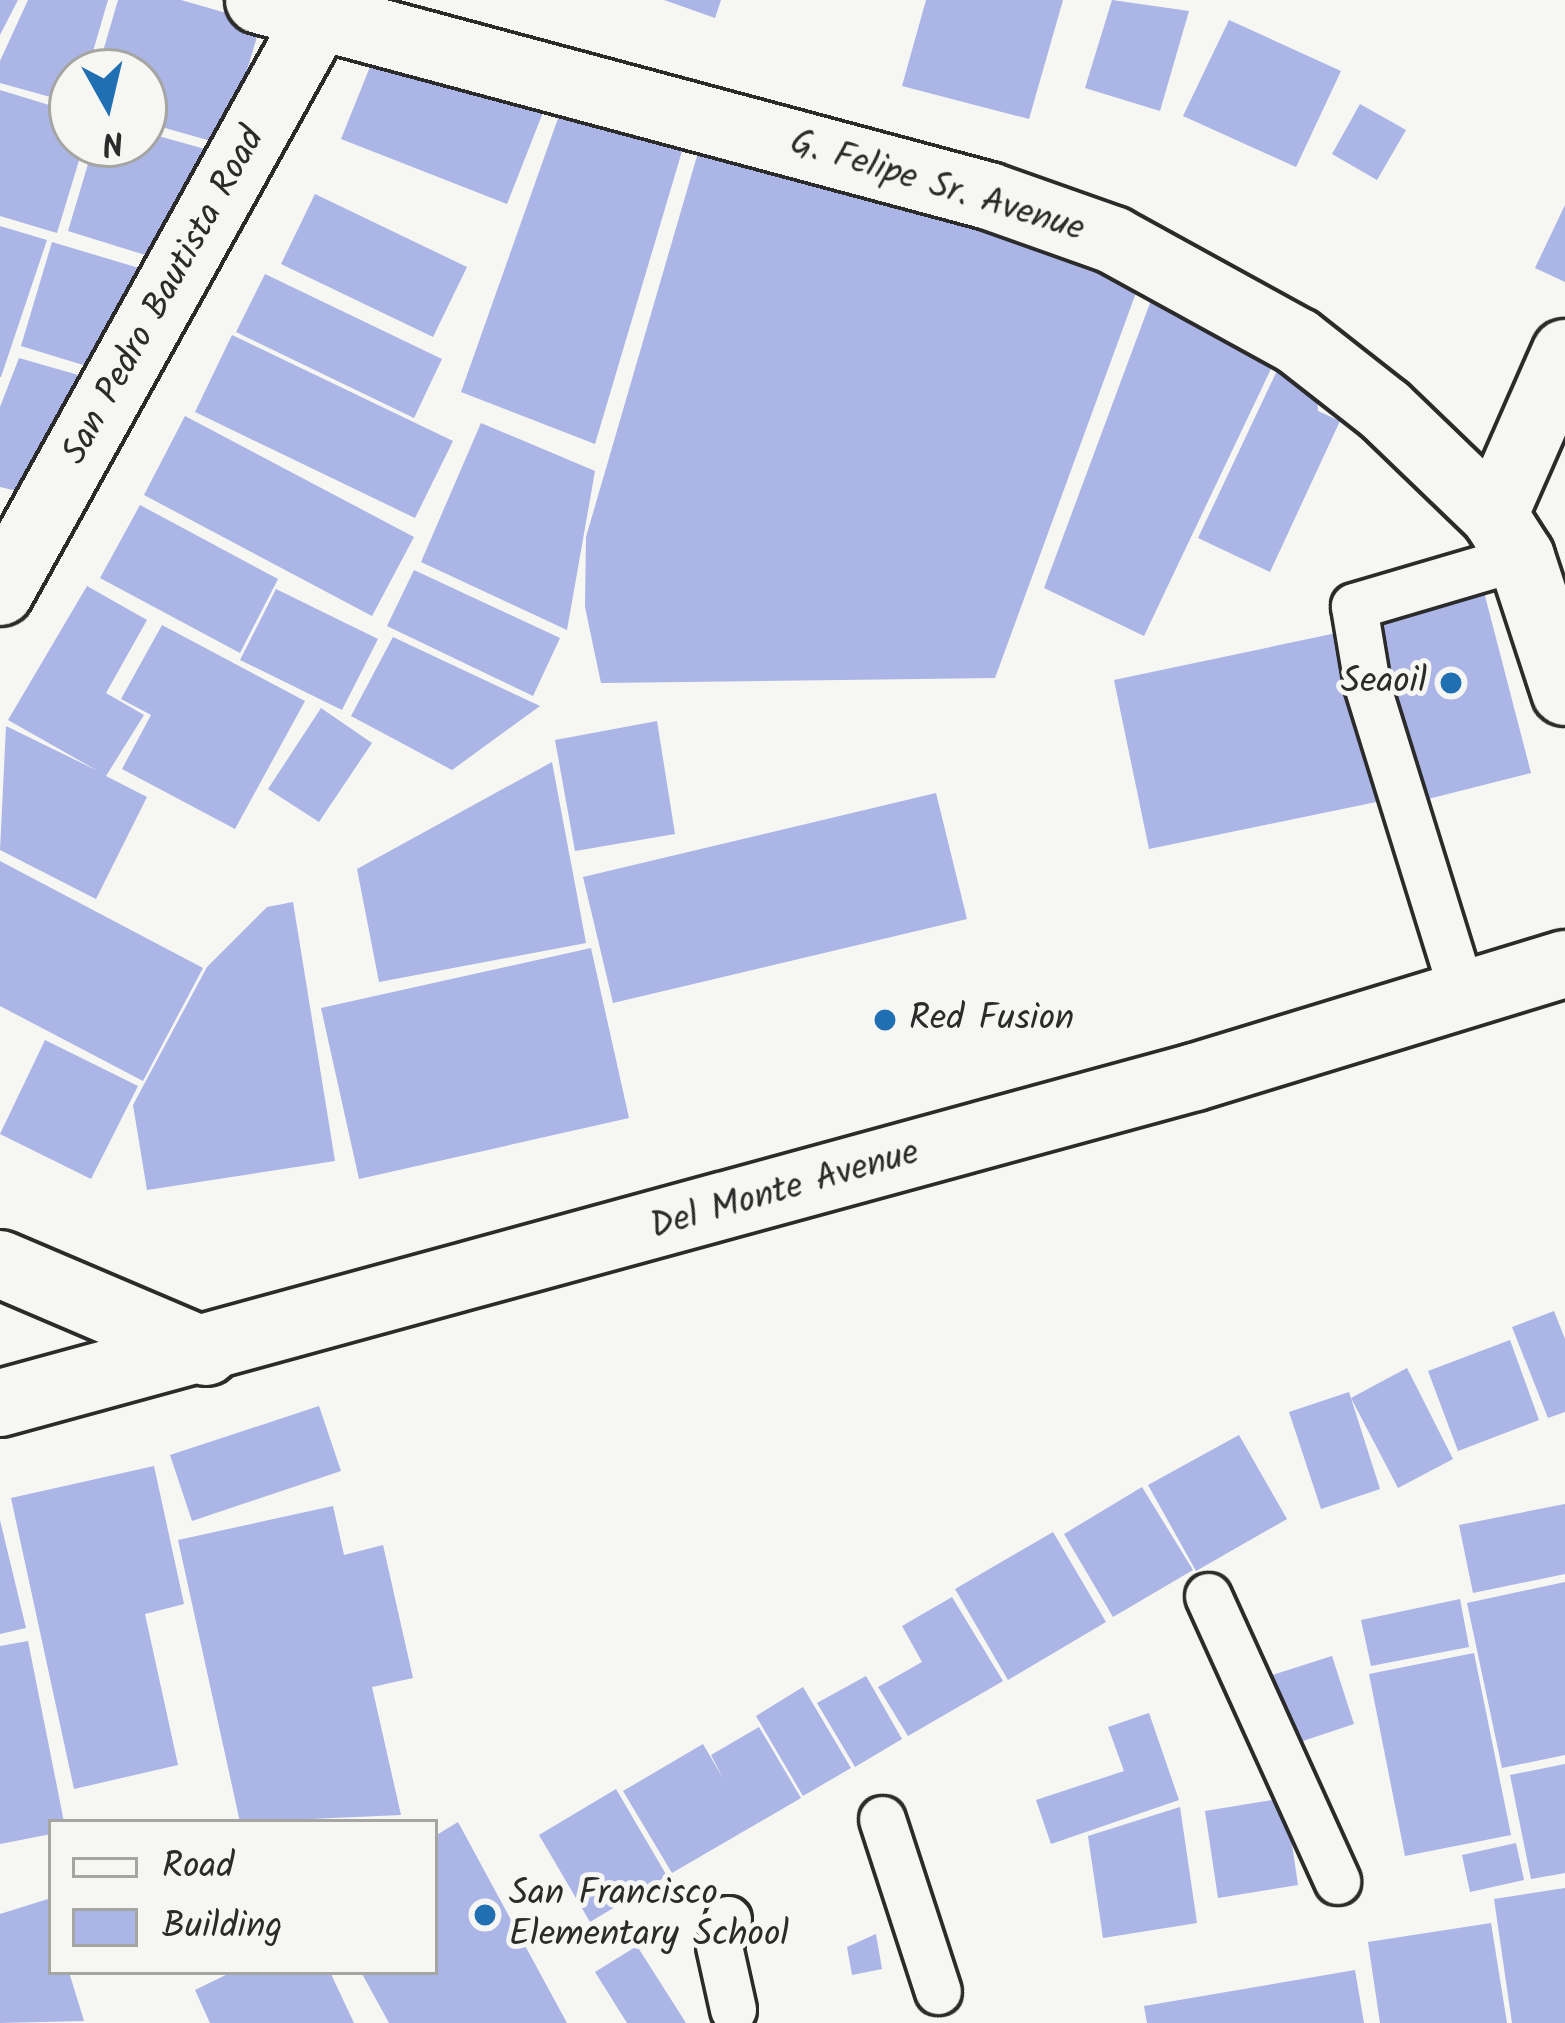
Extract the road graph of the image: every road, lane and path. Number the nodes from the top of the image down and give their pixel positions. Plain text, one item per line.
1 (302, 5) edge
2 (1565, 352) edge
3 (1507, 536) junction
4 (6, 571) edge
5 (1565, 692) edge
6 (1565, 964) edge
7 (1462, 995) junction
8 (0, 1264) edge
9 (206, 1352) junction
10 (0, 1403) edge
11 (1208, 1596) dead end
12 (882, 1819) dead end
13 (1337, 1881) dead end
14 (728, 1919) dead end
15 (938, 1991) dead end
16 (733, 2008) dead end

1 - 3 street, G. Felipe Sr. Avenue
1 - 4 street, San Pedro Bautista Road
2 - 3 street
3 - 5 street, G. Felipe Sr. Avenue
3 - 7 lane
6 - 7 street, Del Monte Avenue
7 - 9 street, Del Monte Avenue
8 - 9 street
9 - 10 street, Del Monte Avenue
11 - 13 lane
12 - 15 lane
14 - 16 lane

